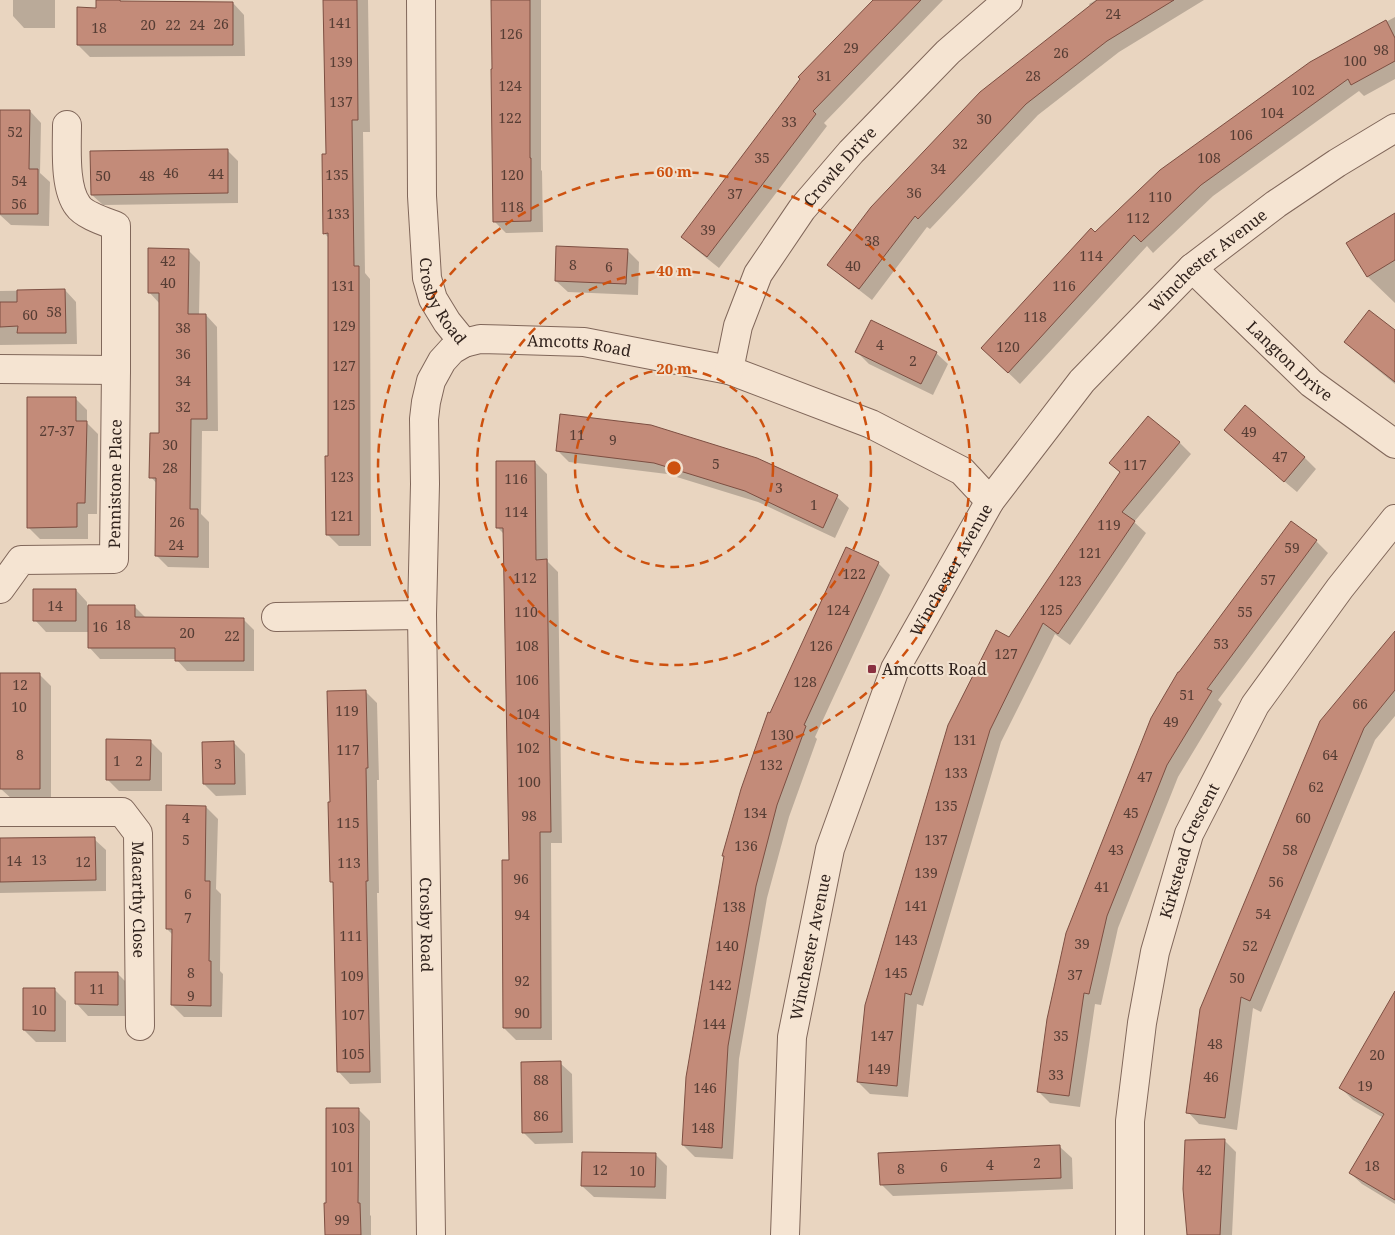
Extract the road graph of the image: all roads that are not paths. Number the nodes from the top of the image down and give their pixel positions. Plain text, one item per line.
1 (420, 0) edge
2 (1008, 0) edge
3 (67, 125) dead end
4 (1395, 128) edge
5 (1192, 268) junction
6 (464, 343) junction
7 (0, 369) edge
8 (116, 370) junction
9 (729, 370) junction
10 (1395, 444) edge
11 (990, 501) junction
12 (1395, 519) edge
13 (0, 589) edge
14 (422, 614) junction
15 (276, 617) dead end
16 (0, 812) edge
17 (140, 1026) dead end
18 (431, 1235) edge
19 (785, 1235) edge
20 (1130, 1235) edge

1 - 6 street, Crosby Road
2 - 9 street, Crowle Drive
3 - 8 street, Pennistone Place
4 - 5 street, Winchester Avenue
5 - 10 street, Langton Drive
5 - 11 street, Winchester Avenue
6 - 9 street, Amcotts Road
6 - 14 street, Crosby Road
7 - 8 street
8 - 13 street, Pennistone Place
9 - 11 street, Amcotts Road
11 - 19 street, Winchester Avenue
12 - 20 street, Kirkstead Crescent
14 - 15 street
14 - 18 street, Crosby Road
16 - 17 street, Macarthy Close

